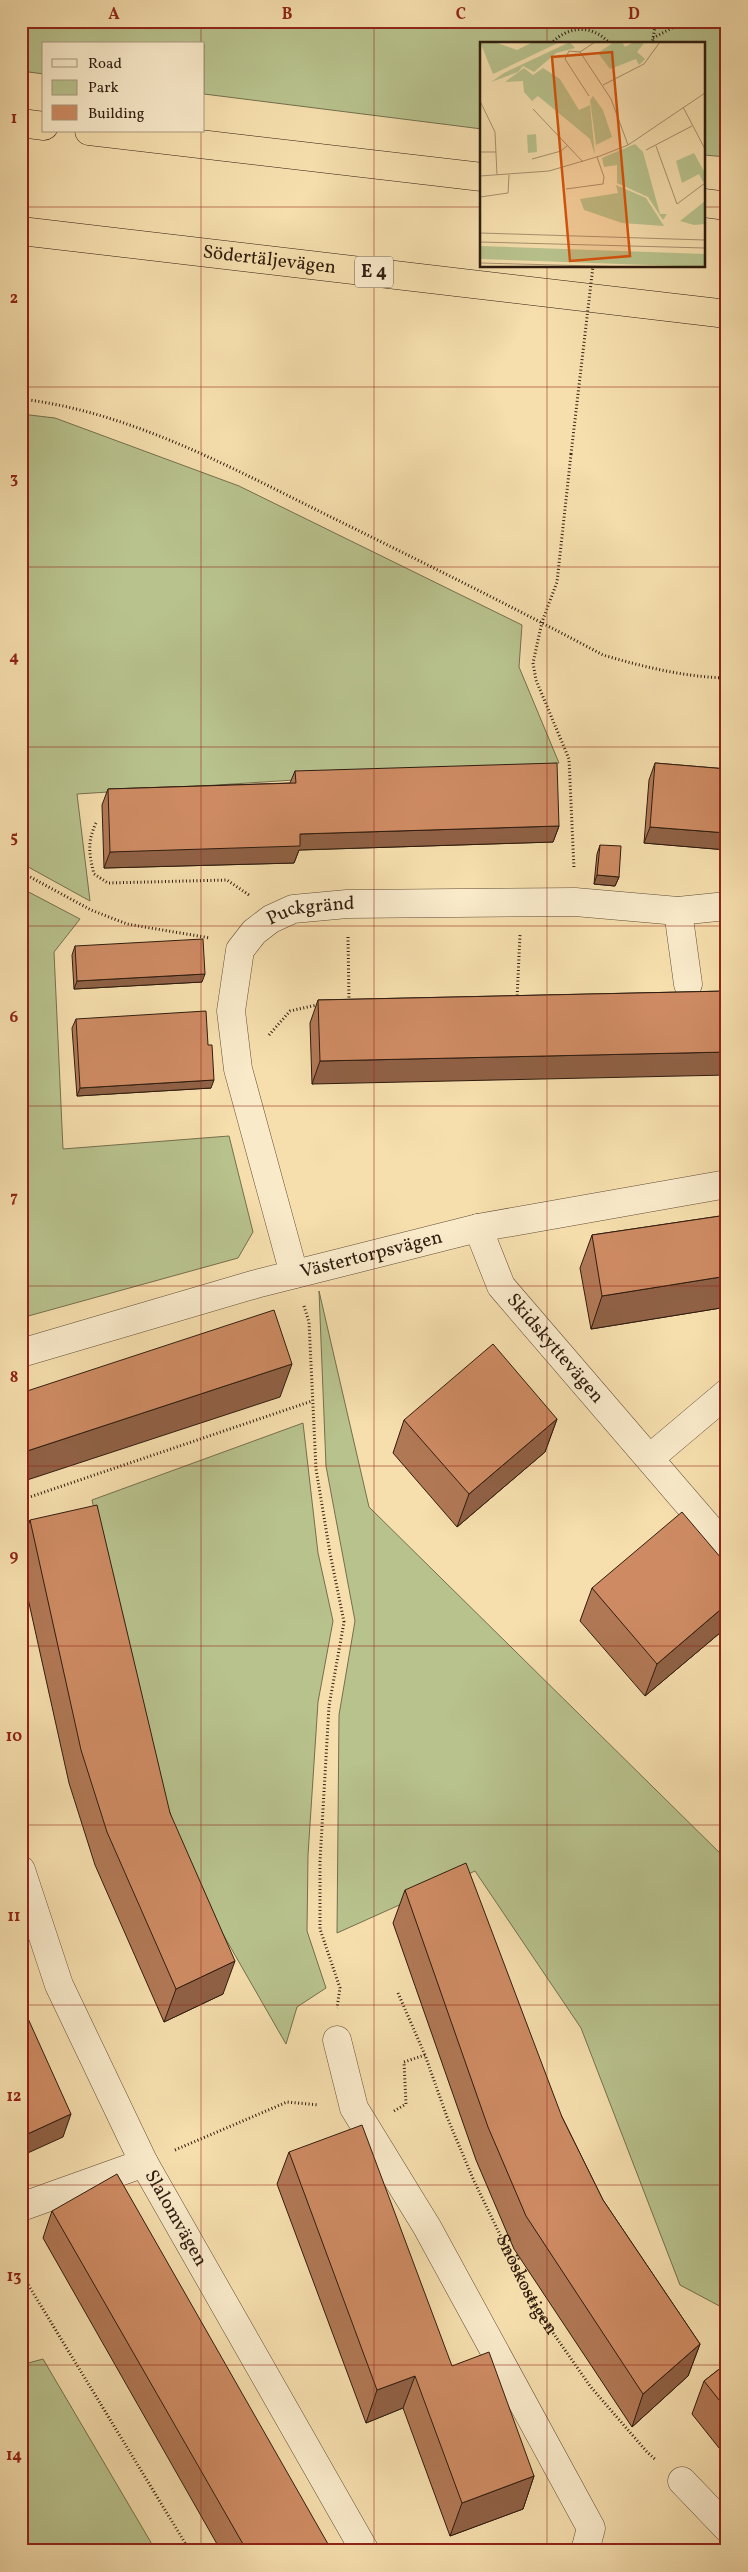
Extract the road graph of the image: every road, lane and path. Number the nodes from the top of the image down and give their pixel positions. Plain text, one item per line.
1 (656, 21) edge
2 (685, 21) edge
3 (653, 38) junction
4 (553, 42) edge
5 (608, 42) edge
6 (652, 42) edge
7 (21, 123) edge
8 (42, 126) edge
9 (98, 132) edge
10 (480, 177) edge
11 (706, 203) edge
12 (727, 206) edge
13 (21, 231) edge
14 (594, 268) edge
15 (727, 314) edge
16 (21, 399) edge
17 (542, 622) junction
18 (727, 678) edge
19 (96, 823) dead end
20 (21, 872) edge
21 (521, 902) junction
22 (575, 902) junction
23 (347, 904) junction
24 (727, 906) edge
25 (678, 911) junction
26 (271, 919) junction
27 (240, 950) junction
28 (688, 984) dead end
29 (507, 999) edge
30 (517, 999) junction
31 (527, 999) edge
32 (322, 1004) edge
33 (340, 1004) edge
34 (349, 1004) junction
35 (359, 1004) edge
36 (238, 1069) junction
37 (727, 1184) edge
38 (478, 1228) junction
39 (294, 1274) junction
40 (21, 1353) edge
41 (727, 1393) edge
42 (312, 1401) junction
43 (650, 1458) junction
44 (21, 1500) edge
45 (727, 1549) edge
46 (21, 1870) edge
47 (398, 1993) dead end
48 (337, 2040) joint
49 (425, 2055) junction
50 (287, 2102) dead end
51 (367, 2126) junction
52 (144, 2163) junction
53 (21, 2207) edge
54 (21, 2273) edge
55 (682, 2482) joint
56 (727, 2528) edge
57 (190, 2551) edge
58 (364, 2551) edge
59 (585, 2551) edge

1 - 3 path
2 - 3 path
3 - 6 path
4 - 5 path
7 - 8 highway
9 - 10 highway
11 - 12 highway
13 - 15 highway, Södertäljevägen / E 4
14 - 17 path, bridge
16 - 17 path
17 - 18 path
17 - 22 path
19 - 26 path
20 - 27 path
21 - 22 street, Puckgränd
21 - 23 street, Puckgränd
21 - 30 path
22 - 25 street, Puckgränd
23 - 26 street, Puckgränd
23 - 34 path
24 - 25 street, Puckgränd
25 - 28 street
26 - 27 street, Puckgränd
27 - 36 street
29 - 30 path
30 - 31 path
32 - 36 path
33 - 34 path
34 - 35 path
36 - 39 street
37 - 38 street, Västertorpsvägen
38 - 39 street, Västertorpsvägen
38 - 43 street, Skidskyttevägen
39 - 40 street, Västertorpsvägen
39 - 42 path
41 - 43 street
42 - 44 path
42 - 48 path
43 - 45 street, Skidskyttevägen
46 - 52 street, Slalomvägen
47 - 49 path, Snöskostigen
48 - 51 street
49 - 51 path
49 - 55 path, Snöskostigen
50 - 52 path
51 - 59 street
52 - 53 street
52 - 58 street, Slalomvägen
54 - 57 path
55 - 56 street

